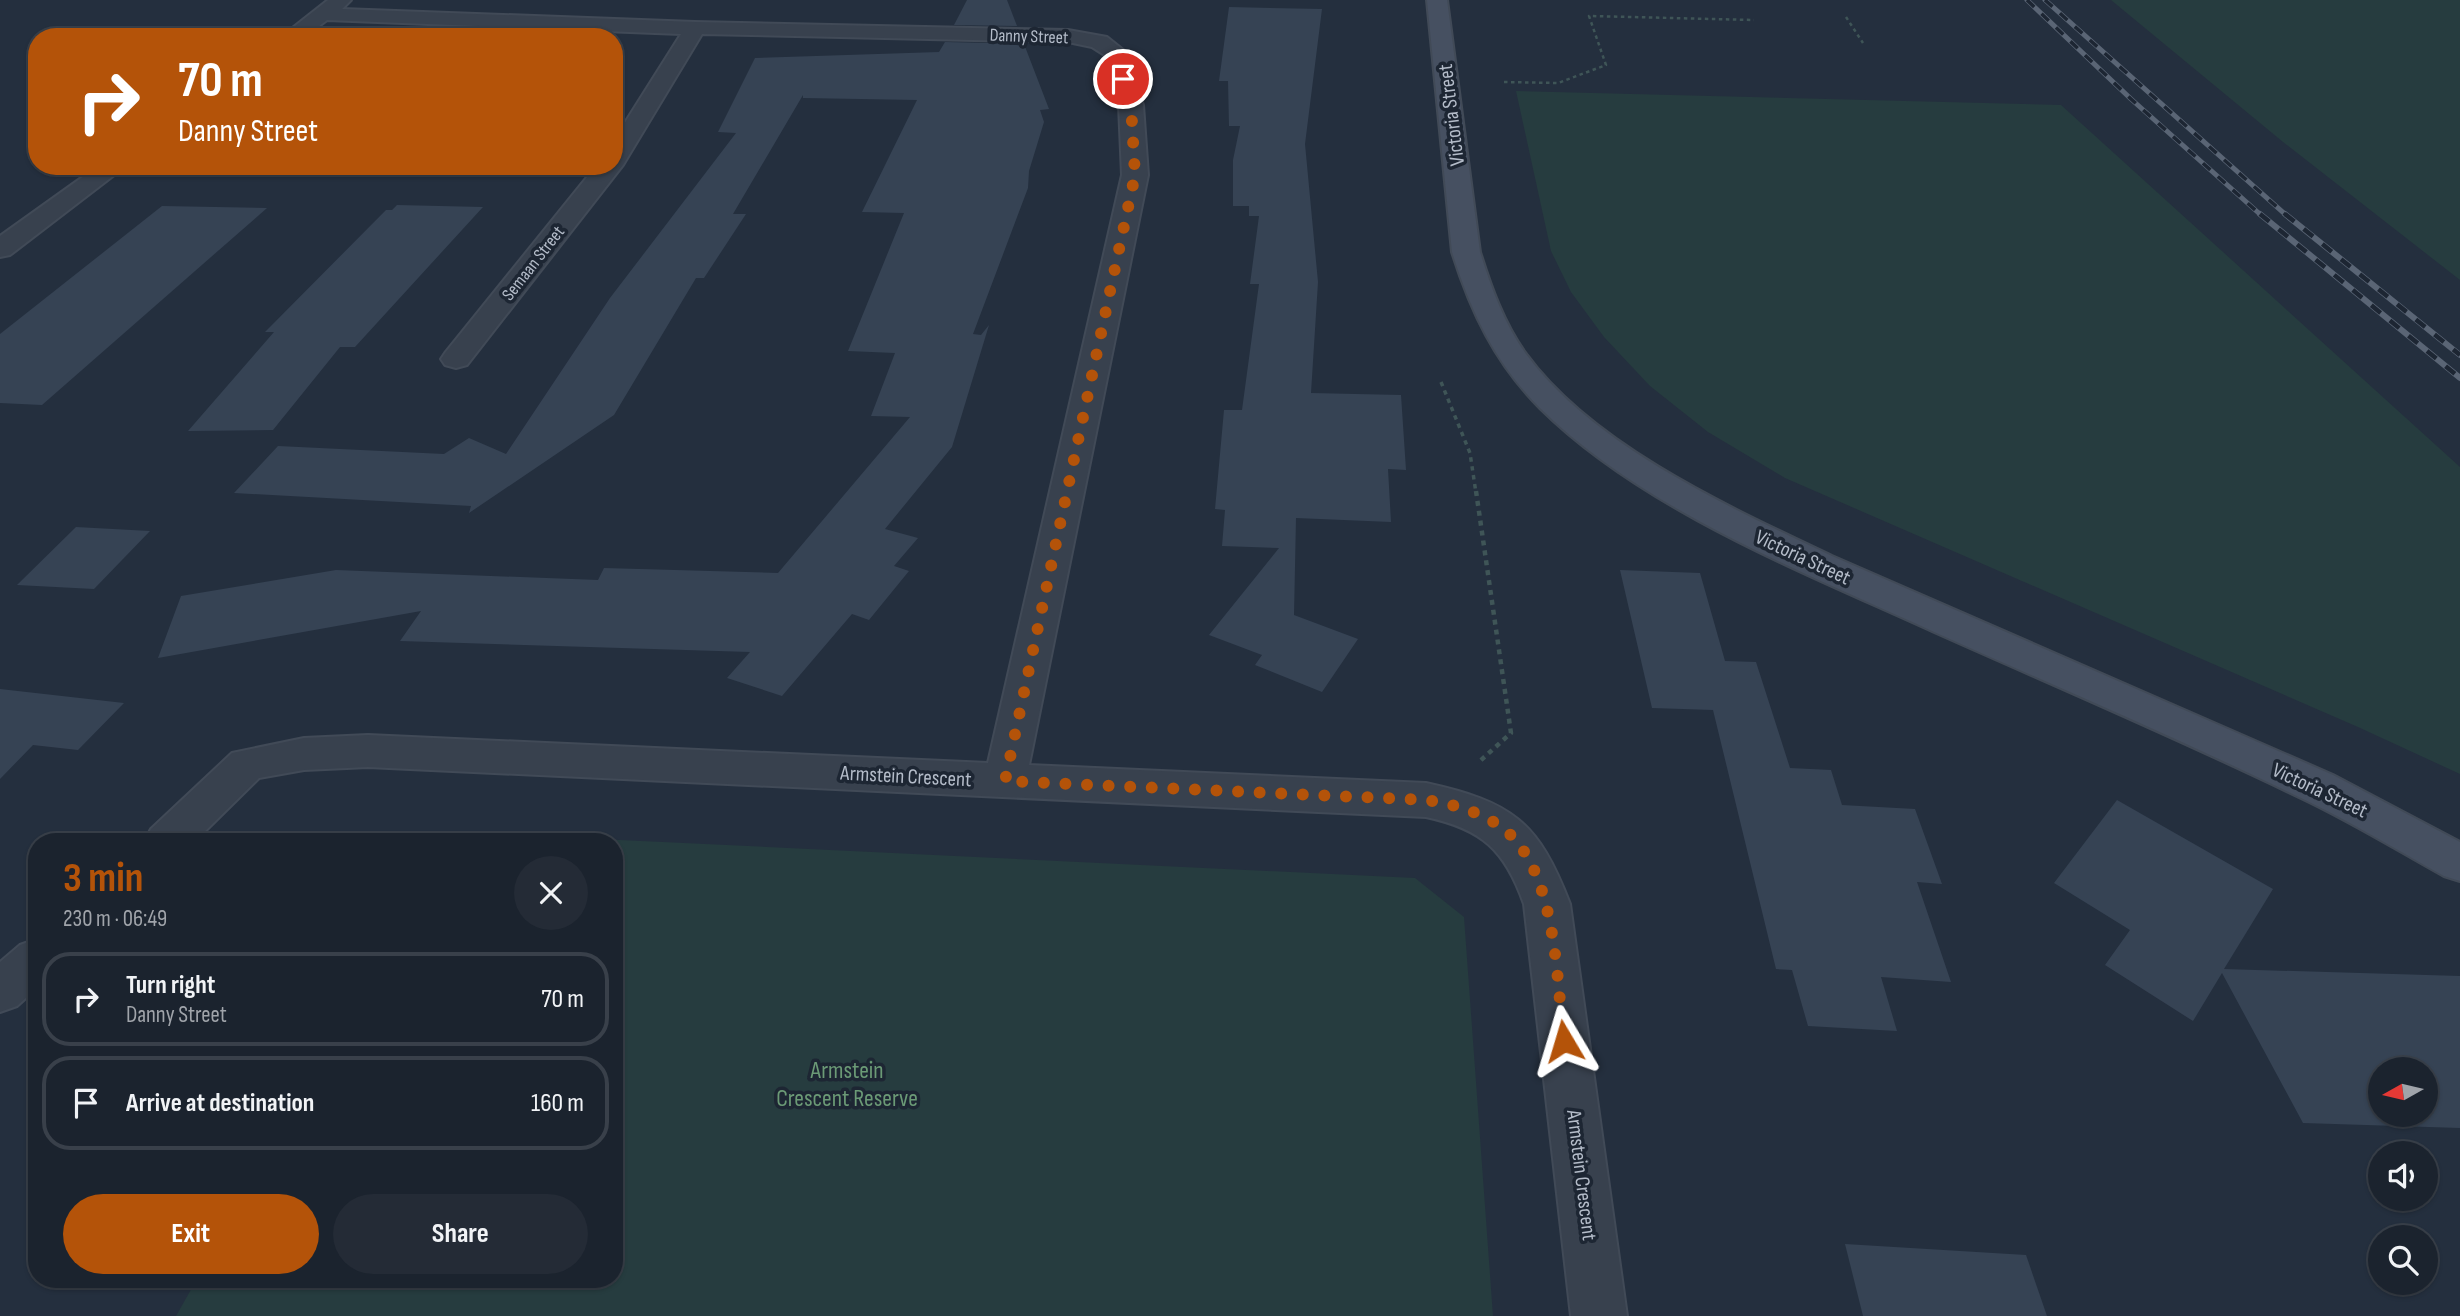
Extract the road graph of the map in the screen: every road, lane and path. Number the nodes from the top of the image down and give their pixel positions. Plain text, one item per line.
1 (1437, 0) edge
2 (332, 7) edge
3 (1846, 17) dead end
4 (1754, 20) dead end
5 (303, 28) edge
6 (695, 28) junction
7 (1863, 43) dead end
8 (1504, 82) dead end
9 (623, 145) edge
10 (102, 175) edge
11 (602, 175) edge
12 (0, 249) edge
13 (456, 359) dead end
14 (1441, 382) dead end
15 (1478, 764) dead end
16 (1005, 781) junction
17 (175, 833) edge
18 (2460, 863) edge
19 (28, 967) edge
20 (0, 991) edge
21 (1600, 1316) edge

1 - 18 street, Victoria Street
2 - 5 street
2 - 6 street, Danny Street
3 - 7 path
4 - 8 path
6 - 9 street
6 - 16 street, Danny Street
10 - 12 street
11 - 13 street, Semaan Street
14 - 15 path
16 - 17 street, Armstein Crescent
16 - 21 street, Armstein Crescent
19 - 20 street

